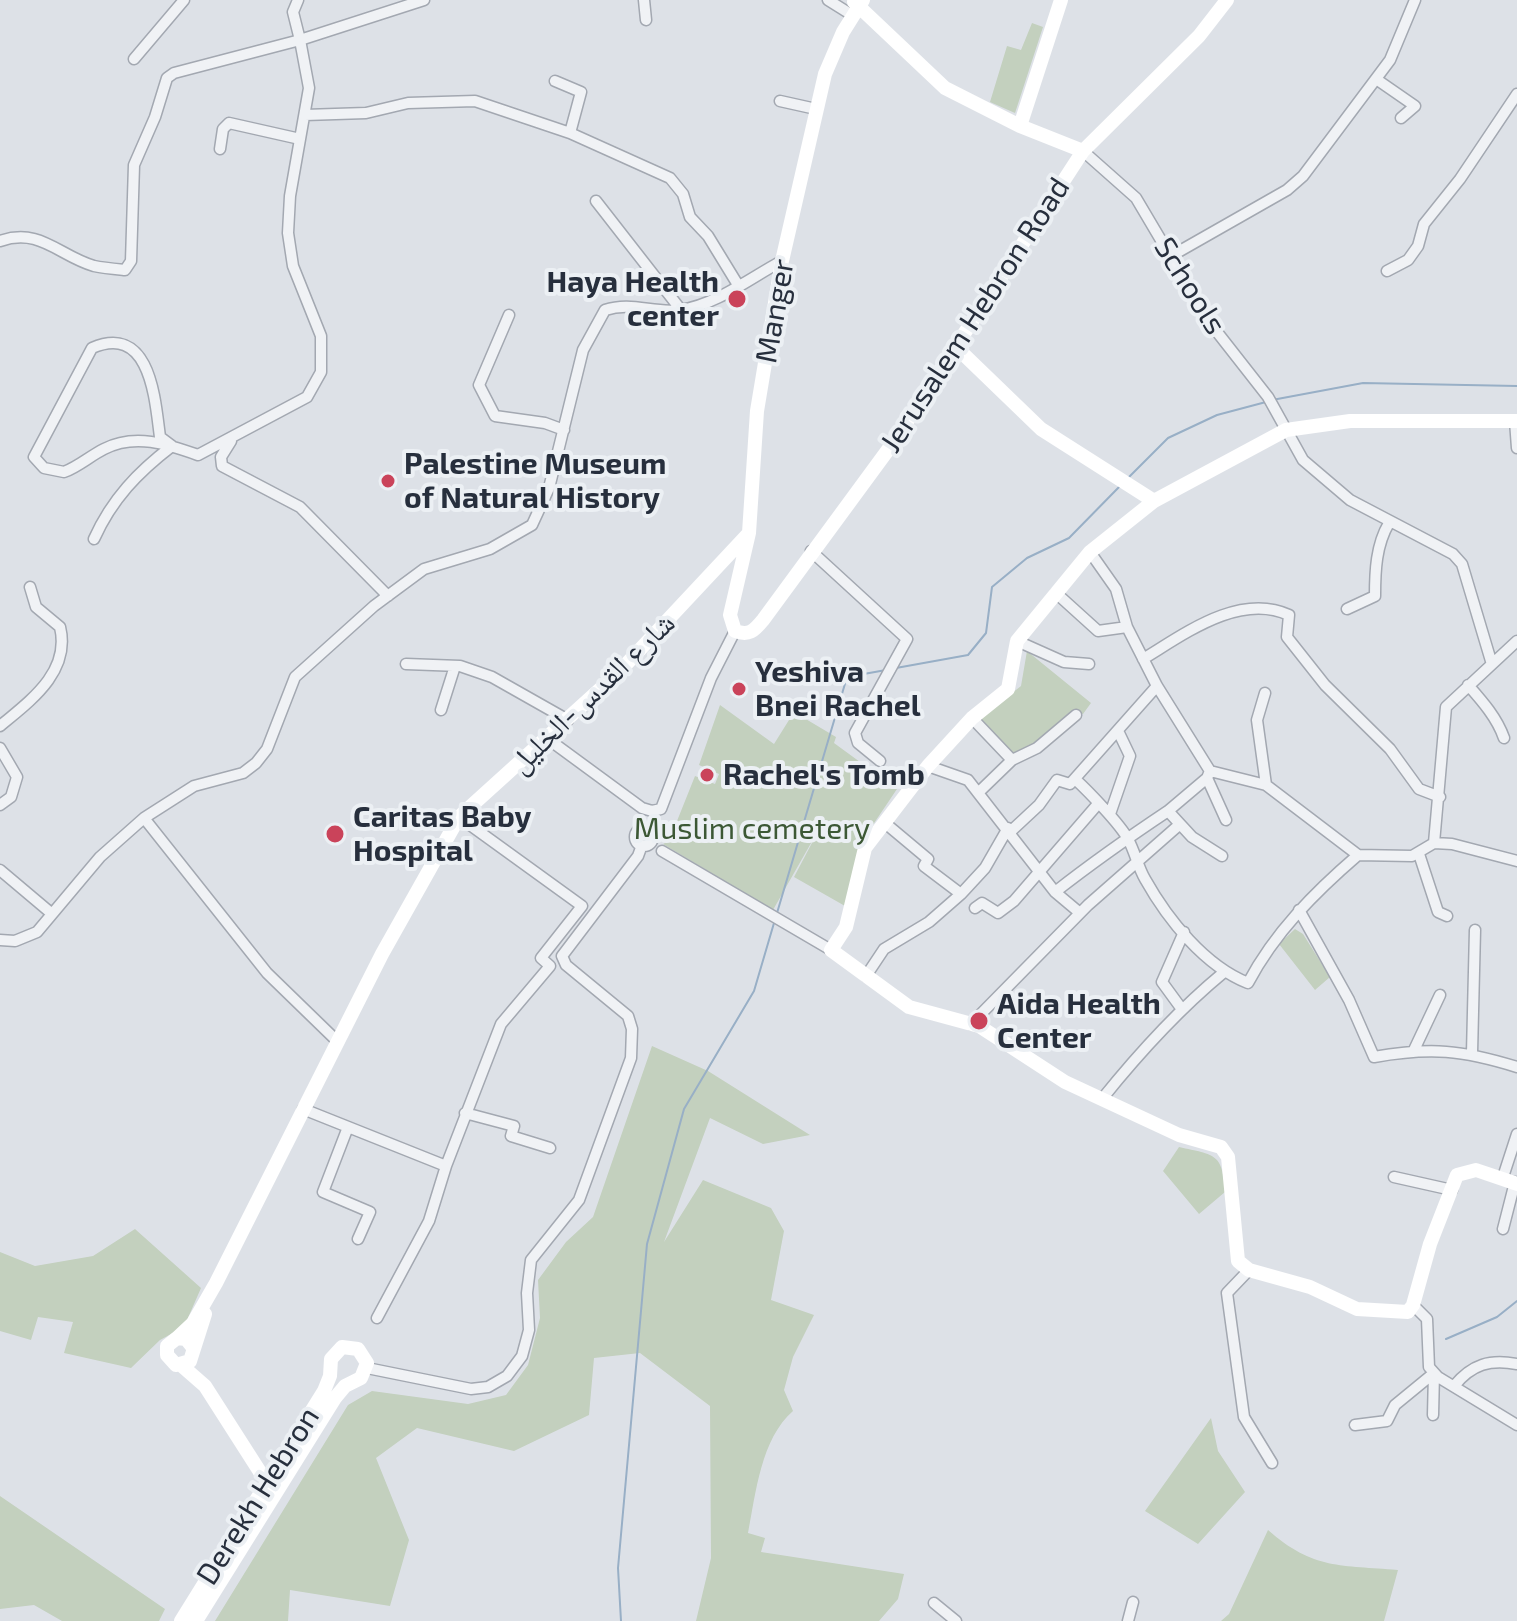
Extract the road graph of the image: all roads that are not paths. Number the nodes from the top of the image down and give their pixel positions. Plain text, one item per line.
1 (184, 0) edge
2 (298, 0) edge
3 (424, 0) edge
4 (644, 0) edge
5 (828, 0) edge
6 (1061, 0) edge
7 (1227, 0) edge
8 (1415, 0) edge
9 (857, 5) edge
10 (646, 20) dead end
11 (300, 40) junction
12 (134, 59) dead end
13 (1376, 79) junction
14 (555, 81) dead end
15 (1517, 94) edge
16 (780, 101) dead end
17 (816, 109) junction
18 (305, 115) junction
19 (1401, 118) dead end
20 (1020, 126) junction
21 (570, 133) junction
22 (300, 139) junction
23 (220, 149) dead end
24 (1083, 151) junction
25 (596, 201) dead end
26 (0, 241) edge
27 (1171, 256) junction
28 (782, 261) junction
29 (1387, 271) dead end
30 (738, 285) junction
31 (681, 310) junction
32 (509, 315) dead end
33 (955, 346) junction
34 (1516, 421) edge
35 (564, 430) junction
36 (1286, 430) junction
37 (231, 441) junction
38 (172, 446) junction
39 (1517, 448) edge
40 (196, 455) junction
41 (222, 466) junction
42 (1154, 501) junction
43 (1389, 523) junction
44 (749, 533) junction
45 (94, 539) dead end
46 (811, 551) junction
47 (1090, 552) junction
48 (30, 587) dead end
49 (1056, 593) junction
50 (388, 596) junction
51 (1347, 609) dead end
52 (1127, 627) junction
53 (735, 631) junction
54 (1017, 641) junction
55 (1517, 641) edge
56 (1143, 659) junction
57 (1491, 661) junction
58 (406, 664) dead end
59 (1089, 664) dead end
60 (455, 666) junction
61 (1468, 685) junction
62 (1157, 686) junction
63 (1265, 693) dead end
64 (441, 710) dead end
65 (1076, 715) dead end
66 (972, 718) junction
67 (568, 720) junction
68 (0, 726) edge
69 (1119, 733) junction
70 (1504, 738) dead end
71 (548, 739) junction
72 (0, 748) edge
73 (1012, 760) junction
74 (880, 761) dead end
75 (928, 766) junction
76 (1209, 774) junction
77 (1075, 779) junction
78 (1266, 785) junction
79 (980, 791) junction
80 (1440, 797) junction
81 (0, 805) edge
82 (163, 805) junction
83 (1097, 805) junction
84 (1168, 811) junction
85 (1110, 814) junction
86 (459, 817) junction
87 (144, 818) junction
88 (1226, 820) dead end
89 (885, 823) junction
90 (1179, 825) junction
91 (1009, 830) junction
92 (159, 836) junction
93 (1128, 838) junction
94 (1434, 843) junction
95 (642, 845) dead end
96 (662, 851) dead end
97 (1419, 854) junction
98 (1358, 855) junction
99 (1222, 856) dead end
100 (1137, 861) junction
101 (1517, 861) edge
102 (0, 870) edge
103 (1038, 871) junction
104 (1055, 892) junction
105 (961, 894) junction
106 (975, 908) dead end
107 (1299, 910) junction
108 (51, 913) junction
109 (1080, 913) junction
110 (1447, 916) dead end
111 (1475, 930) dead end
112 (1184, 932) junction
113 (0, 940) edge
114 (831, 950) junction
115 (1223, 973) junction
116 (866, 976) junction
117 (1440, 995) dead end
118 (1181, 1008) junction
119 (971, 1024) junction
120 (337, 1041) junction
121 (1414, 1050) junction
122 (1472, 1053) junction
123 (1517, 1067) edge
124 (1102, 1099) junction
125 (303, 1109) junction
126 (465, 1113) junction
127 (348, 1127) junction
128 (1517, 1134) edge
129 (550, 1148) dead end
130 (446, 1166) junction
131 (1394, 1177) dead end
132 (1512, 1181) edge
133 (1452, 1190) junction
134 (1503, 1229) dead end
135 (358, 1239) dead end
136 (1249, 1270) junction
137 (216, 1283) junction
138 (1413, 1305) junction
139 (377, 1318) dead end
140 (177, 1338) junction
141 (194, 1351) junction
142 (1517, 1364) edge
143 (181, 1365) junction
144 (367, 1368) junction
145 (201, 1370) junction
146 (331, 1370) junction
147 (1434, 1373) junction
148 (350, 1382) junction
149 (205, 1386) junction
150 (1454, 1386) junction
151 (1433, 1415) dead end
152 (1355, 1425) dead end
153 (1517, 1425) edge
154 (238, 1439) junction
155 (1272, 1463) dead end
156 (272, 1481) junction
157 (1133, 1602) dead end
158 (934, 1603) dead end
159 (181, 1621) edge
160 (196, 1621) edge
161 (956, 1621) edge
162 (1128, 1621) edge

1 - 12 street
2 - 11 street
3 - 11 street
4 - 10 street
5 - 9 street
6 - 20 street
7 - 24 street, Jerusalem Hebron Road
8 - 13 street
9 - 17 street, Manger
9 - 20 street
11 - 18 street
11 - 26 street
13 - 19 street
13 - 27 street
14 - 21 street
15 - 29 street
16 - 17 street
17 - 28 street, Manger
18 - 21 street
18 - 22 street
20 - 24 street
21 - 30 street
22 - 23 street
22 - 37 street
24 - 27 street, Schools
24 - 33 street, Jerusalem Hebron Road
25 - 31 street
27 - 36 street, Schools
28 - 30 street
28 - 44 street, Manger
30 - 31 street
31 - 35 street
32 - 35 street
33 - 42 street
33 - 46 street, Jerusalem Hebron Road
34 - 36 street
34 - 39 street
35 - 50 street
36 - 42 street
36 - 43 street, Schools
37 - 40 street
37 - 41 street
38 - 38 street
38 - 40 street
38 - 45 street
40 - 41 street
41 - 50 street
42 - 47 street
43 - 51 street
43 - 57 street, Schools
44 - 53 street, Manger
44 - 67 street, شارع القدس-الخليل
46 - 53 street, Jerusalem Hebron Road
46 - 74 street
47 - 49 street
47 - 52 street
48 - 68 street
49 - 52 street
49 - 54 street
50 - 82 street
52 - 56 street
53 - 71 street
54 - 59 street
54 - 66 street
55 - 57 street
56 - 62 street
56 - 80 street
57 - 61 street
58 - 60 street
60 - 64 street
60 - 67 street
61 - 70 street
61 - 80 street
62 - 69 street
62 - 76 street
63 - 78 street
65 - 73 street
66 - 73 street
66 - 75 street
67 - 71 street, شارع القدس-الخليل
69 - 77 street
69 - 85 street
71 - 86 street, شارع القدس-الخليل
72 - 81 street
73 - 79 street
75 - 79 street
75 - 89 street
76 - 78 street
76 - 84 street
76 - 88 street
77 - 83 street
77 - 91 street
78 - 98 street
79 - 91 street
80 - 94 street
82 - 87 street
82 - 92 street
83 - 85 street
83 - 103 street
84 - 90 street
84 - 93 street
85 - 93 street
86 - 120 street, شارع القدس-الخليل
86 - 126 street
87 - 92 street
87 - 108 street
89 - 105 street
89 - 114 street
90 - 99 street
90 - 100 street
91 - 103 street
91 - 105 street
92 - 120 street
93 - 100 street
93 - 104 street
94 - 97 street
94 - 101 street
95 - 144 street
96 - 114 street
97 - 98 street
97 - 110 street
98 - 107 street
100 - 109 street
100 - 112 street
102 - 108 street
103 - 104 street
103 - 106 street
104 - 109 street
105 - 116 street
107 - 115 street
107 - 121 street
108 - 113 street
109 - 119 street
111 - 122 street
112 - 115 street
112 - 118 street
114 - 116 street
115 - 118 street
116 - 119 street
117 - 121 street
118 - 124 street
119 - 124 street
120 - 125 street, شارع القدس-الخليل
121 - 122 street
122 - 123 street
124 - 136 street
125 - 127 street
125 - 137 street, شارع القدس-الخليل
126 - 129 street
126 - 130 street
127 - 130 street
127 - 135 street
128 - 132 street
130 - 139 street
131 - 133 street
132 - 133 street
132 - 134 street
133 - 138 street
136 - 138 street
136 - 155 street
137 - 140 street
137 - 141 street
138 - 147 street
140 - 141 street
140 - 143 street
141 - 143 street
141 - 145 street
142 - 150 street
143 - 149 street
144 - 146 street
144 - 148 street
145 - 149 street
145 - 154 street
146 - 148 street
146 - 156 street, Derekh Hebron
147 - 150 street
147 - 151 street
147 - 152 street
148 - 156 street, Derekh Hebron
149 - 154 street
150 - 153 street
154 - 156 street
156 - 159 street, Derekh Hebron
156 - 160 street, Derekh Hebron
157 - 162 street
158 - 161 street

